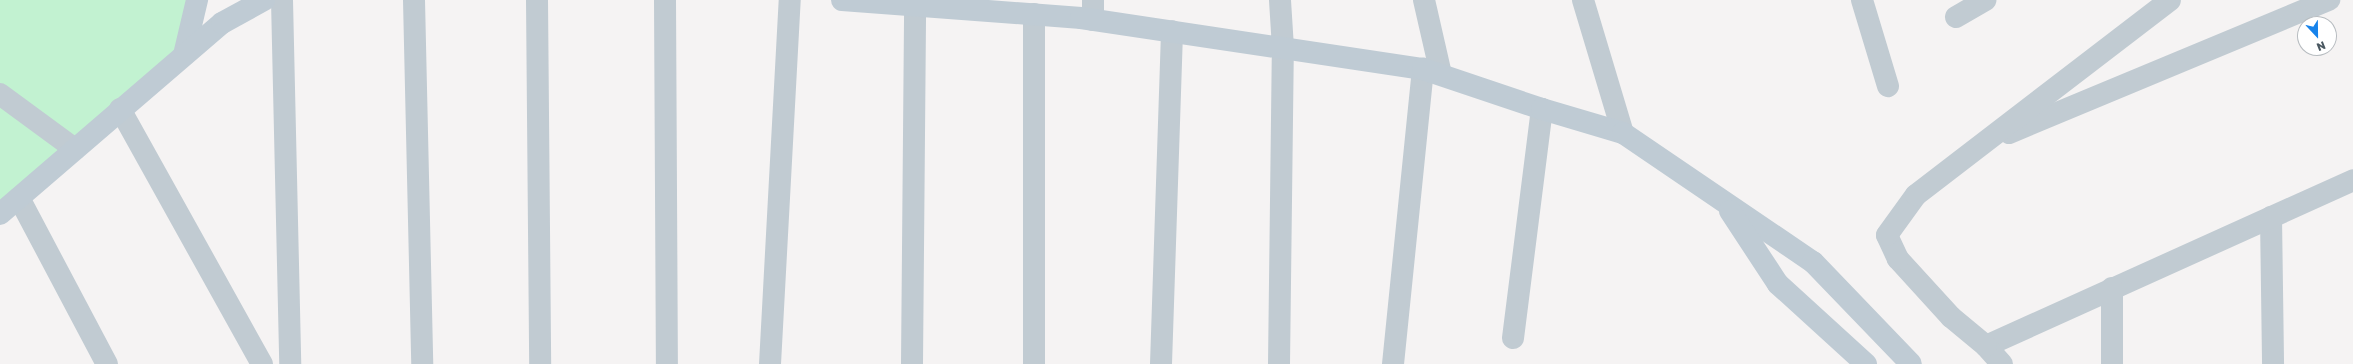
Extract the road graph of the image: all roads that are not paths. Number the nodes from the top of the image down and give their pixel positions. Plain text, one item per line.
1 (197, 0) edge
2 (264, 0) edge
3 (282, 0) edge
4 (414, 0) edge
5 (537, 0) edge
6 (665, 0) edge
7 (790, 0) edge
8 (842, 0) edge
9 (1280, 0) edge
10 (1424, 0) edge
11 (1583, 0) edge
12 (1862, 0) edge
13 (1985, 0) edge
14 (2170, 0) edge
15 (2329, 0) edge
16 (962, 5) edge
17 (915, 6) junction
18 (1093, 10) edge
19 (1034, 14) junction
20 (1956, 17) dead end
21 (1172, 31) junction
22 (1283, 48) junction
23 (184, 55) junction
24 (1432, 72) junction
25 (1888, 86) dead end
26 (0, 94) edge
27 (120, 109) junction
28 (1542, 109) junction
29 (1624, 133) junction
30 (1982, 144) junction
31 (75, 149) junction
32 (2353, 180) edge
33 (19, 198) junction
34 (1725, 203) junction
35 (0, 214) edge
36 (2271, 217) junction
37 (2112, 288) junction
38 (1513, 338) dead end
39 (1986, 346) junction
40 (107, 364) edge
41 (262, 364) edge
42 (290, 364) edge
43 (422, 364) edge
44 (540, 364) edge
45 (667, 364) edge
46 (770, 364) edge
47 (912, 364) edge
48 (1034, 364) edge
49 (1161, 364) edge
50 (1279, 364) edge
51 (1393, 364) edge
52 (1866, 364) edge
53 (1911, 364) edge
54 (2002, 364) edge
55 (2112, 364) edge
56 (2273, 364) edge

1 - 23 street
2 - 23 street
3 - 42 street
4 - 43 street
5 - 44 street
6 - 45 street
7 - 46 street
8 - 17 street
9 - 22 street
10 - 24 street
11 - 29 street
12 - 25 street
13 - 20 street
14 - 30 street
15 - 30 street
16 - 17 street
16 - 19 street
17 - 47 street
18 - 19 street
18 - 21 street
19 - 48 street
21 - 22 street
21 - 49 street
22 - 24 street
22 - 50 street
23 - 27 street
24 - 28 street
24 - 51 street
26 - 31 street
27 - 31 street
27 - 41 street
28 - 29 street
28 - 38 street
29 - 34 street
30 - 39 street
31 - 33 street
32 - 36 street
33 - 35 street
33 - 40 street
34 - 52 street
34 - 53 street
36 - 37 street
36 - 56 street
37 - 39 street
37 - 55 street
39 - 54 street

